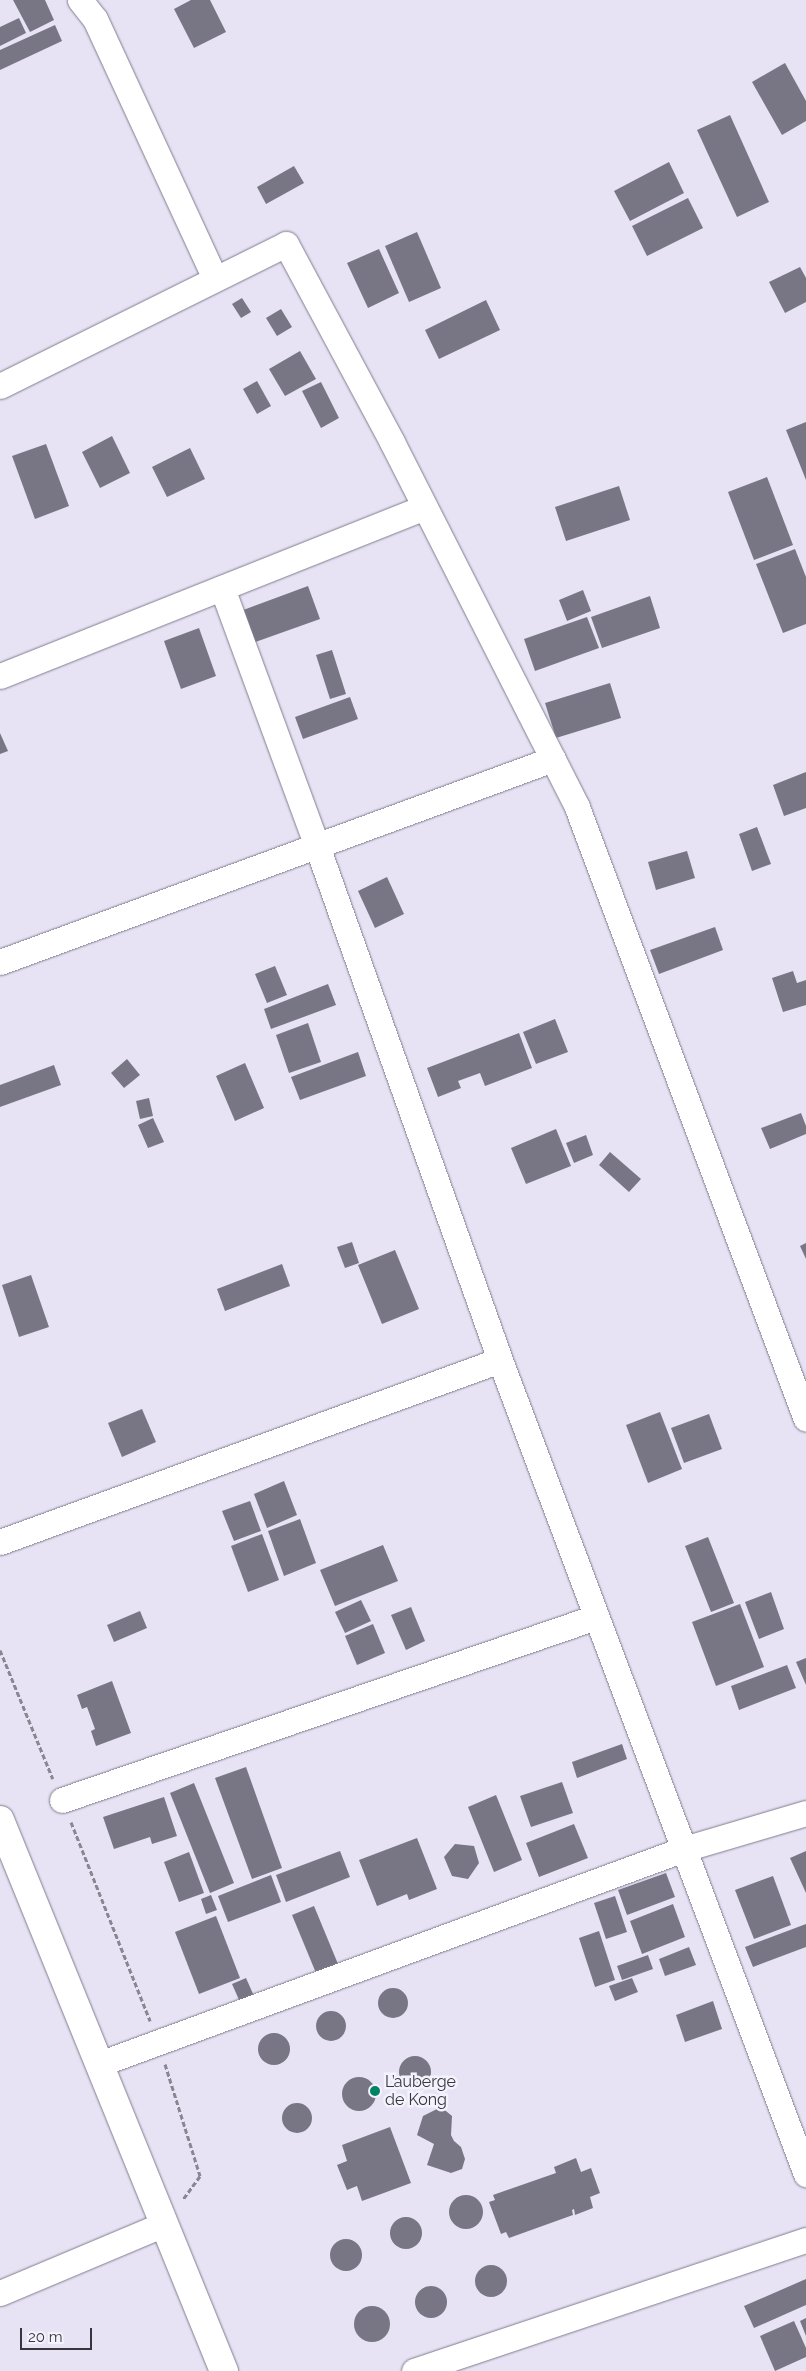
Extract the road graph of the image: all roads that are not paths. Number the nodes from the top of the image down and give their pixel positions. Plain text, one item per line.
1 (80, 0) edge
2 (215, 279) junction
3 (0, 386) edge
4 (424, 507) junction
5 (222, 588) junction
6 (0, 676) edge
7 (553, 759) junction
8 (317, 846) junction
9 (0, 962) edge
10 (500, 1360) junction
11 (806, 1419) edge
12 (0, 1542) edge
13 (596, 1617) junction
14 (62, 1800) road end
15 (806, 1813) edge
16 (0, 1820) edge
17 (684, 1849) junction
18 (99, 2064) junction
19 (806, 2174) edge
20 (164, 2224) junction
21 (806, 2240) edge
22 (0, 2293) edge
23 (473, 2361) edge
24 (224, 2371) edge
25 (414, 2371) edge

1 - 2 street
2 - 3 street
2 - 4 street
4 - 5 street
4 - 7 street
5 - 6 street
5 - 8 street
7 - 8 street
7 - 11 street
8 - 9 street
8 - 10 street
10 - 12 street
10 - 13 street
13 - 14 street
13 - 17 street
15 - 17 street
16 - 18 main road
17 - 18 street
17 - 19 street
18 - 20 main road
20 - 22 street
20 - 24 main road
21 - 23 street
23 - 25 street

